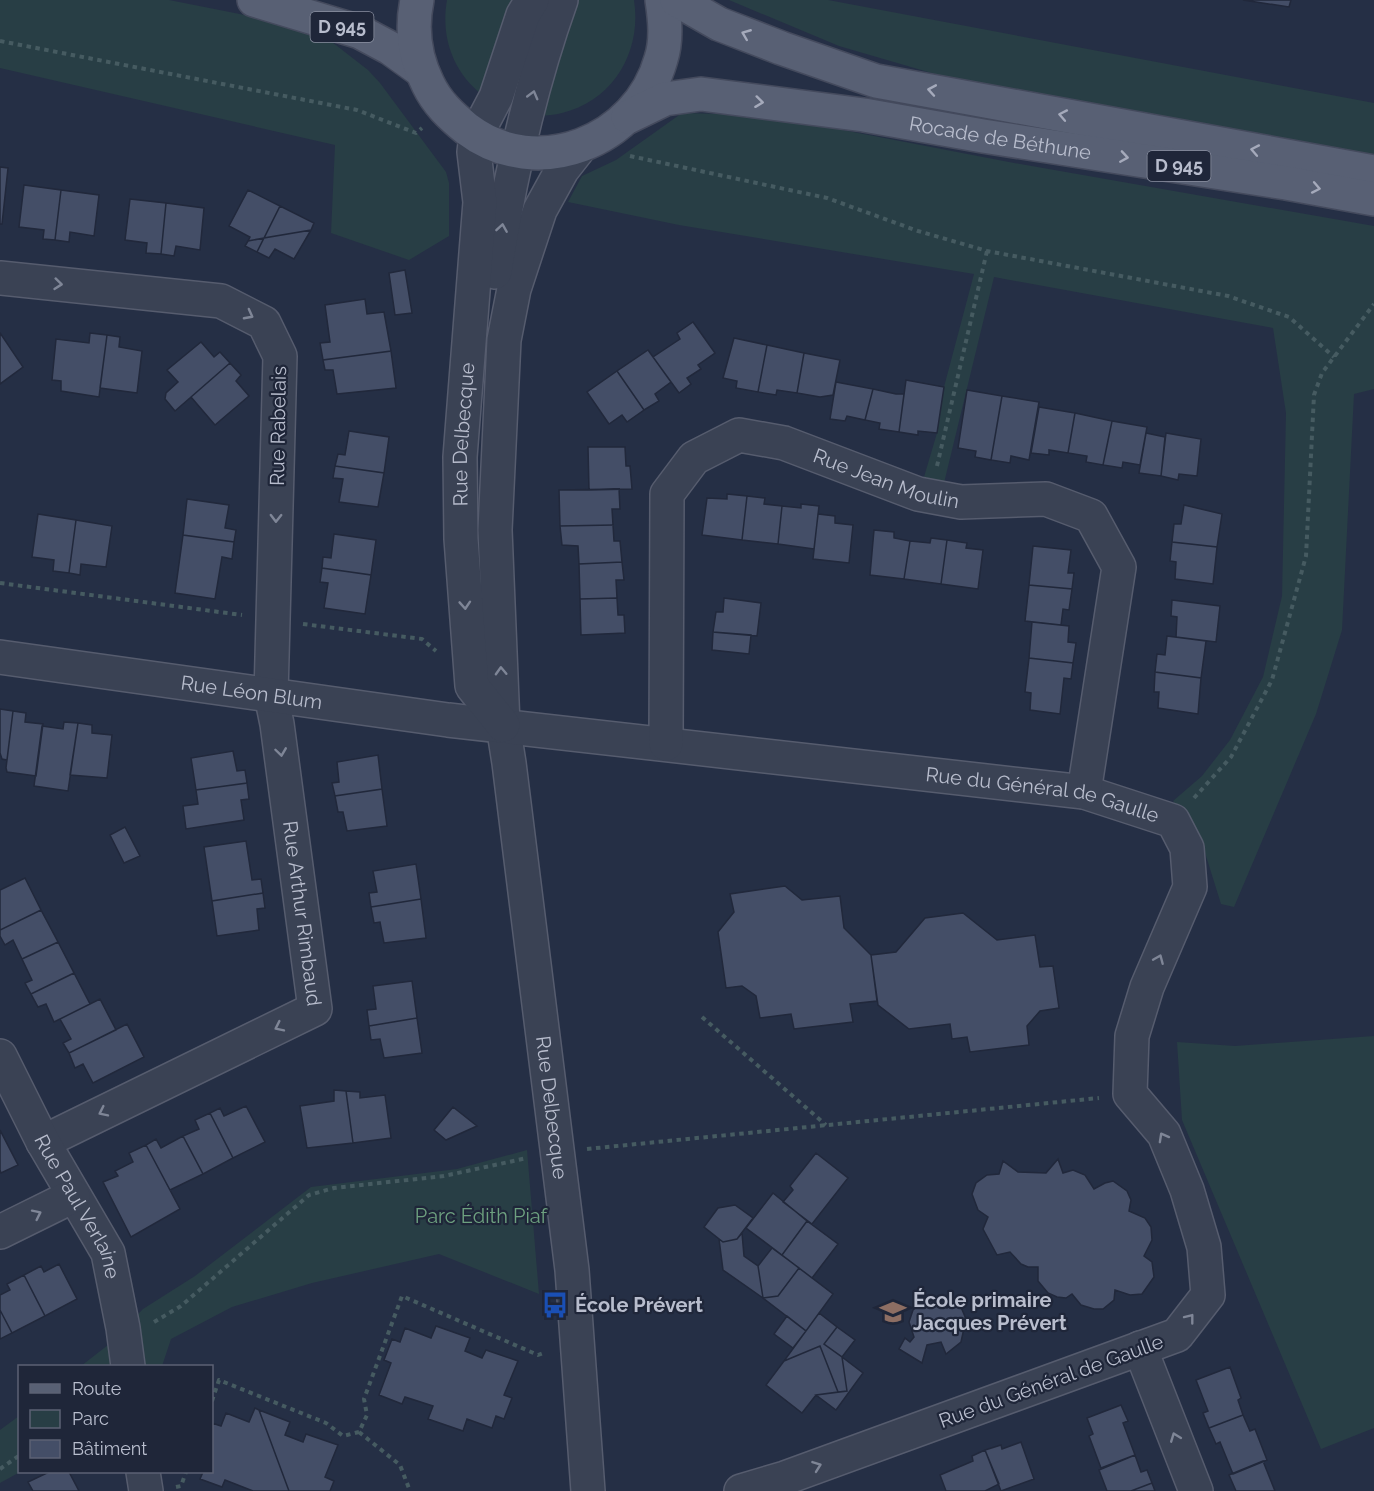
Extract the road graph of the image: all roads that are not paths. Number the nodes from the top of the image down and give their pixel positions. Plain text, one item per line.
1 (254, 0) edge
2 (417, 0) edge
3 (532, 0) edge
4 (561, 0) edge
5 (662, 0) edge
6 (677, 0) edge
7 (422, 71) junction
8 (628, 117) junction
9 (476, 135) junction
10 (580, 147) junction
11 (519, 152) junction
12 (1374, 172) edge
13 (1374, 199) edge
14 (0, 278) edge
15 (498, 617) junction
16 (0, 657) edge
17 (271, 695) junction
18 (503, 725) junction
19 (666, 744) junction
20 (1084, 792) junction
21 (0, 1056) edge
22 (43, 1142) junction
23 (73, 1196) junction
24 (0, 1232) edge
25 (1140, 1348) junction
26 (128, 1365) edge
27 (143, 1473) edge
28 (789, 1485) edge
29 (146, 1491) edge
30 (588, 1491) edge
31 (741, 1491) edge
32 (1196, 1491) edge

1 - 7 main road, D 945
2 - 7 main road
3 - 9 street
11 -> 4 street
5 - 8 main road
12 -> 6 main road, Rocade de Béthune / D 945
7 - 9 main road
8 - 10 main road
8 -> 13 main road, Rocade de Béthune / D 945
9 - 11 main road
9 -> 18 street, Rue Delbecque
10 - 11 main road
10 - 15 street, Rue Delbecque
15 -> 11 street
14 -> 17 street, Rue Rabelais
18 -> 15 street, Rue Delbecque
16 - 17 street, Rue Léon Blum
17 - 18 street, Rue Léon Blum
17 -> 22 street, Rue Arthur Rimbaud
18 - 19 street, Rue du Général de Gaulle
18 - 30 street, Rue Delbecque
19 - 20 street, Rue du Général de Gaulle
19 - 20 street, Rue Jean Moulin
25 -> 20 street, Rue du Général de Gaulle
21 - 22 street, Rue Paul Verlaine
22 - 23 street, Rue Paul Verlaine
24 -> 23 street
23 - 26 street, Rue Paul Verlaine
28 -> 25 street, Rue du Général de Gaulle
32 -> 25 street
27 - 29 street
28 - 31 street, Rue du Général de Gaulle

